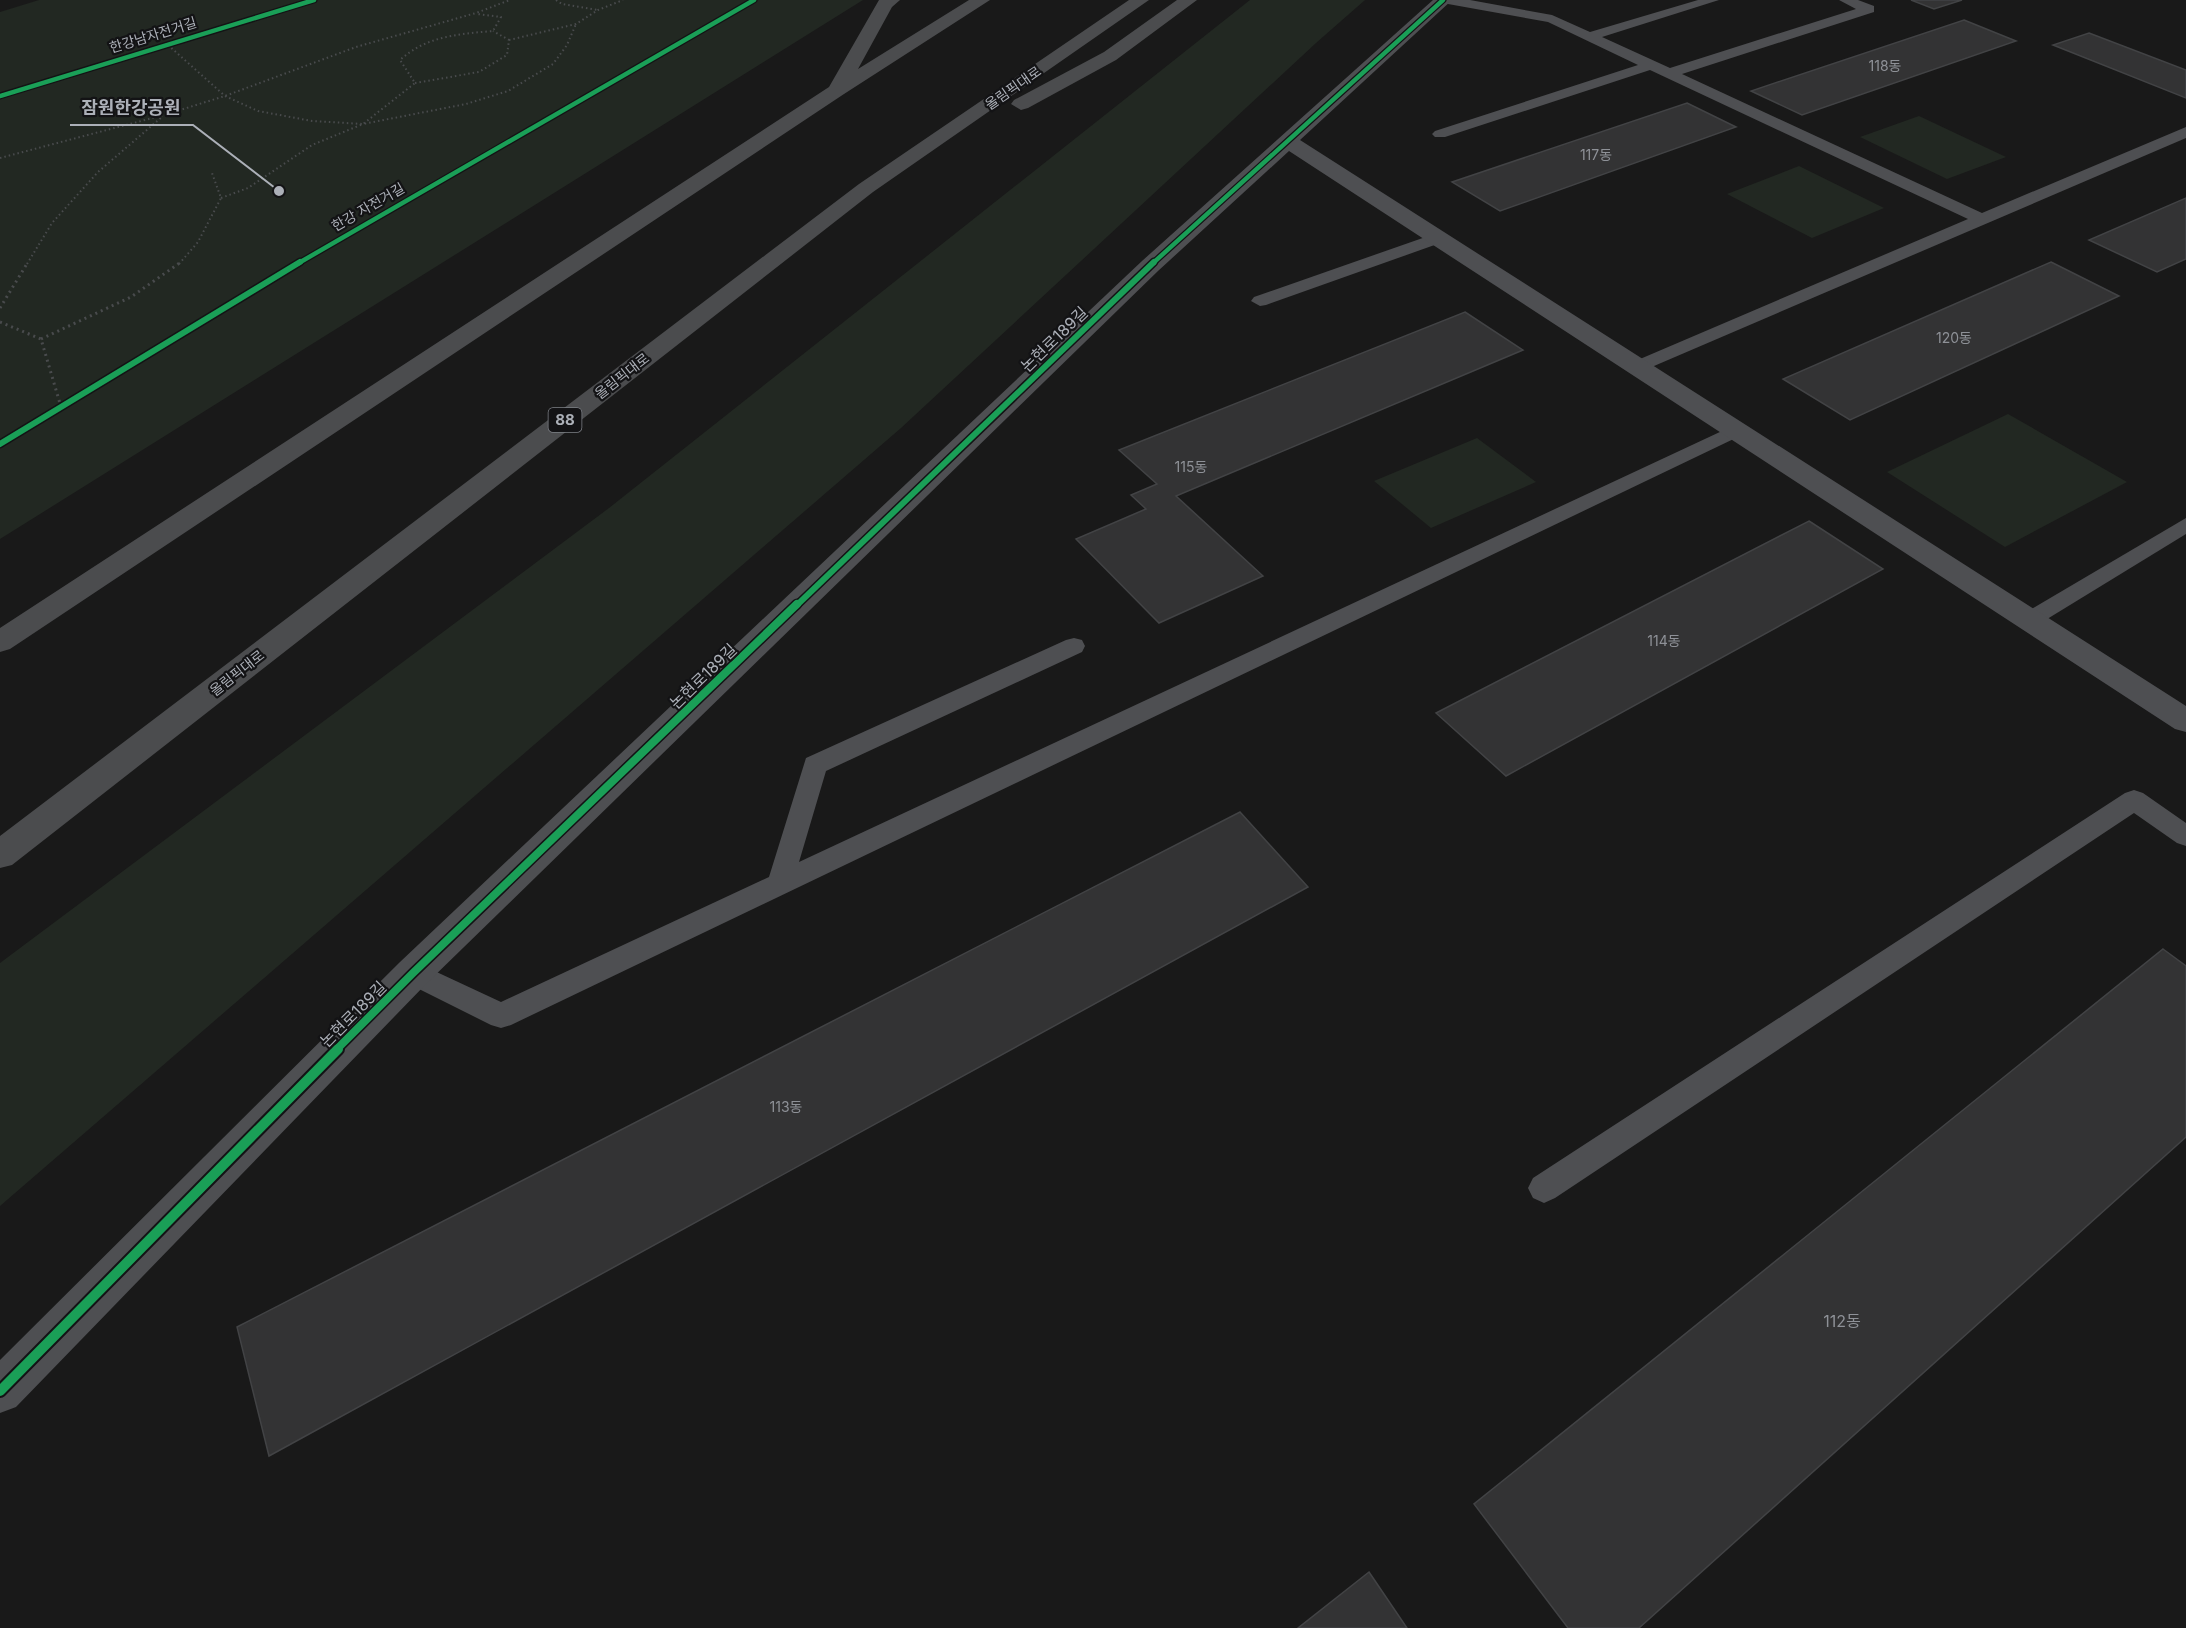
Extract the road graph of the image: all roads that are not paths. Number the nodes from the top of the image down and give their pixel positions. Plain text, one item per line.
1 (891, 0) edge
2 (981, 0) edge
3 (1140, 0) edge
4 (1188, 0) edge
5 (1445, 0) edge
6 (1712, 0) edge
7 (1846, 0) edge
8 (1590, 36) junction
9 (1651, 65) junction
10 (1670, 73) junction
11 (837, 90) junction
12 (2186, 132) edge
13 (1440, 134) dead end
14 (1289, 142) junction
15 (866, 188) junction
16 (1981, 219) junction
17 (1437, 238) junction
18 (1260, 301) dead end
19 (1640, 366) junction
20 (1737, 429) junction
21 (2186, 525) edge
22 (2031, 618) junction
23 (0, 642) edge
24 (1074, 646) dead end
25 (2186, 720) edge
26 (2186, 836) edge
27 (0, 855) edge
28 (780, 884) junction
29 (413, 973) junction
30 (1544, 1188) dead end
31 (0, 1391) edge

1 - 11 highway
2 - 11 highway
3 - 15 highway, 올림픽대로 / 88
4 - 15 highway
5 - 8 lane
5 - 14 street, 논현로189길
6 - 8 lane
7 - 10 lane
8 - 9 lane
9 - 10 lane
9 - 13 lane
10 - 16 lane
11 - 23 highway
12 - 16 lane
14 - 17 street
14 - 29 street, 논현로189길
15 - 27 highway, 올림픽대로 / 88
16 - 19 lane
17 - 18 lane
17 - 19 street
19 - 20 street
20 - 22 street
20 - 28 lane
21 - 22 lane
22 - 25 street
24 - 28 lane
26 - 30 lane
28 - 29 lane
29 - 31 street, 논현로189길

